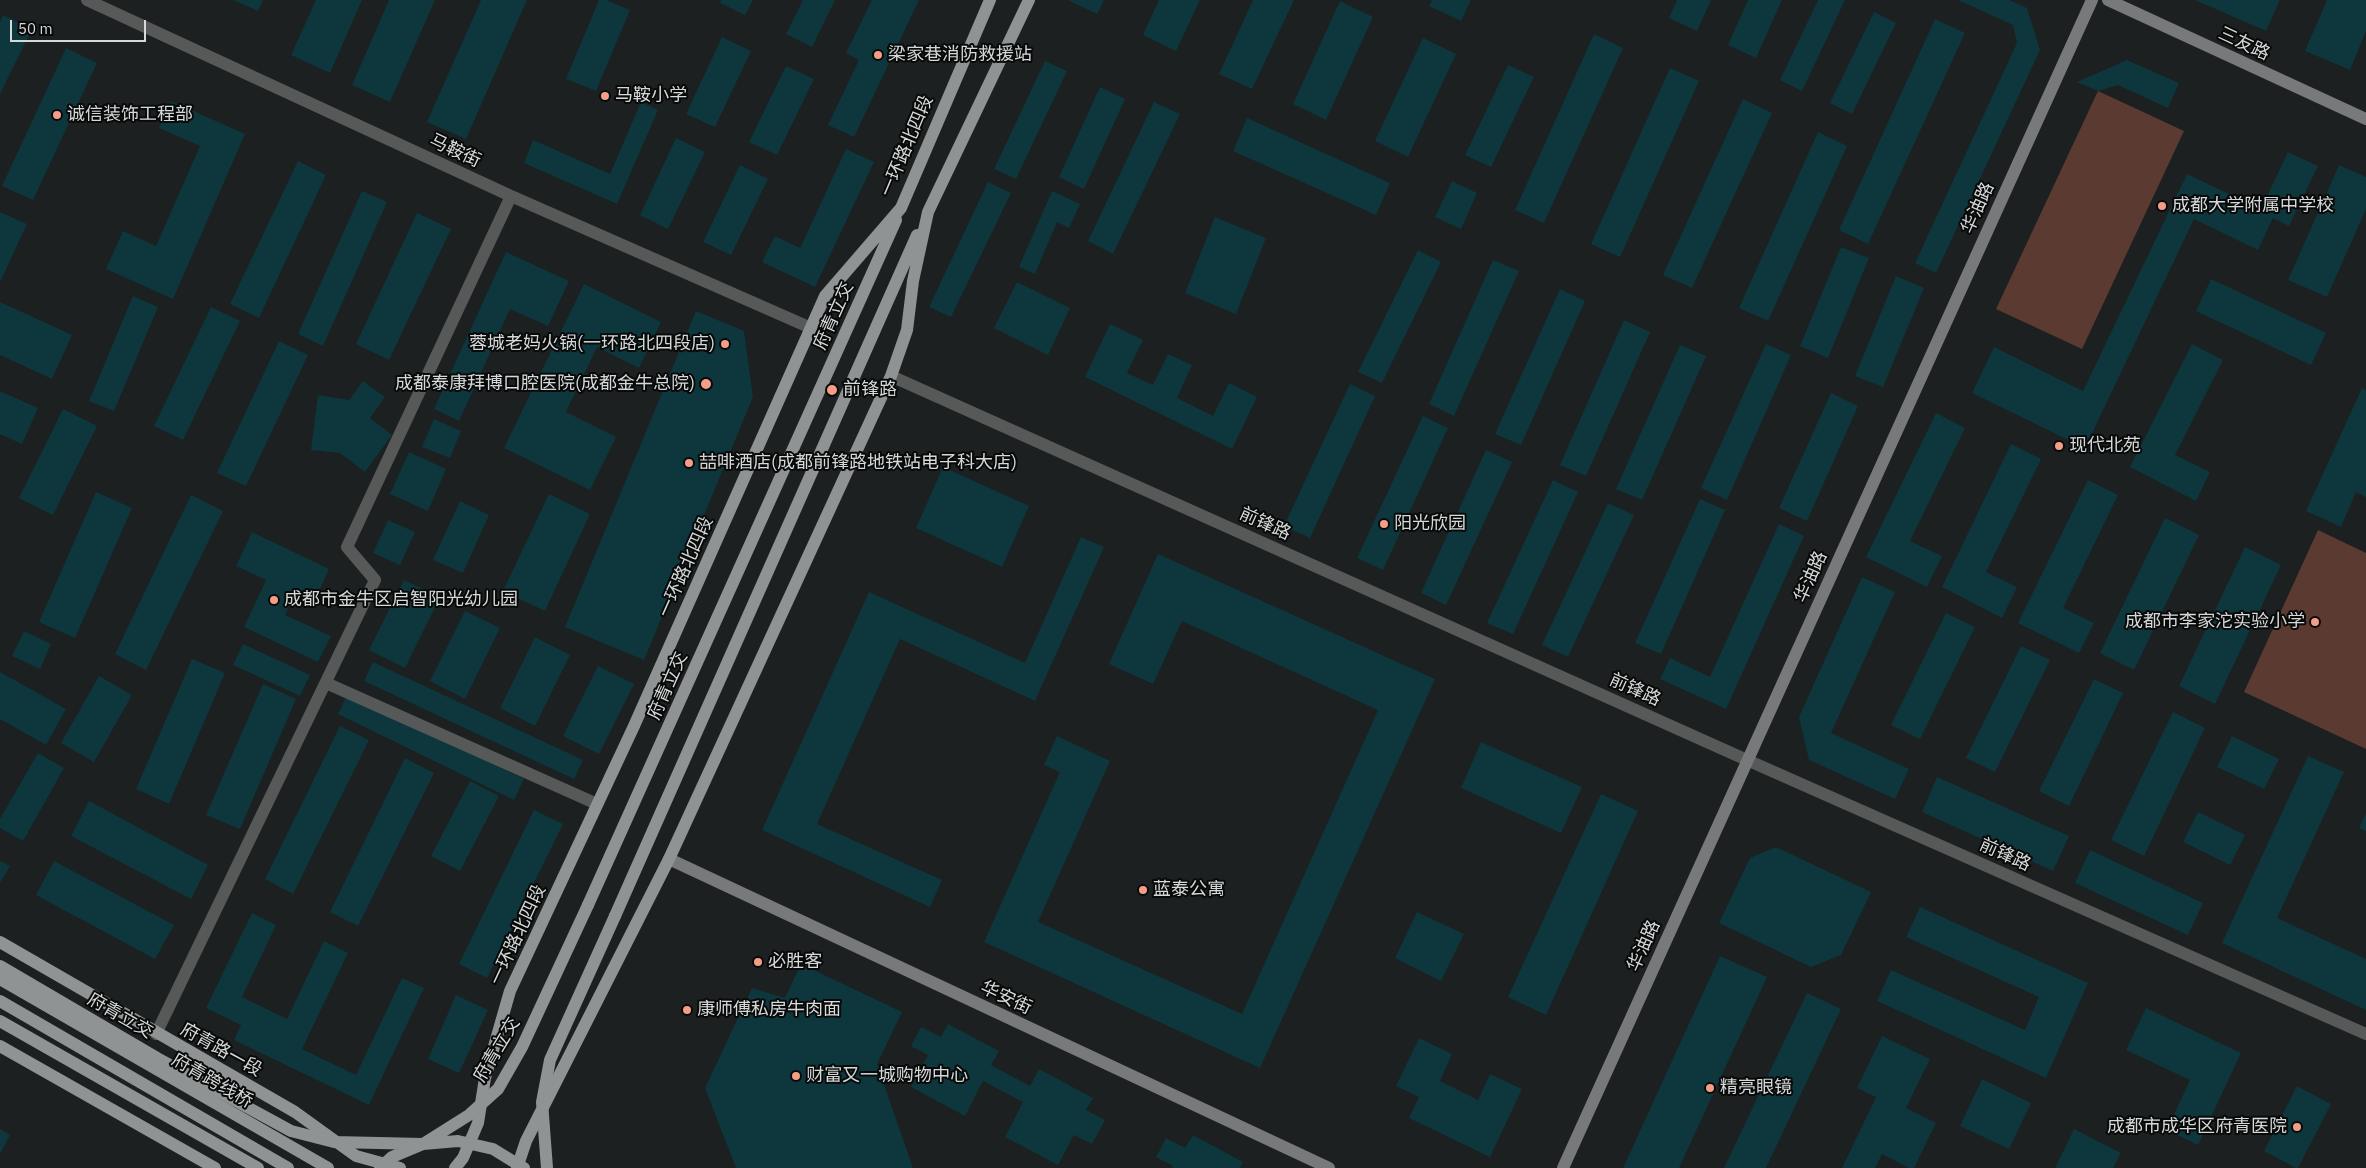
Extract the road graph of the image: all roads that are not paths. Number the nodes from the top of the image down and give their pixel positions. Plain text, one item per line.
1 (87, 0) edge
2 (990, 0) edge
3 (1029, 0) edge
4 (2092, 0) edge
5 (2108, 0) edge
6 (2366, 119) edge
7 (511, 196) junction
8 (901, 208) junction
9 (928, 212) junction
10 (811, 328) junction
11 (891, 376) junction
12 (326, 683) junction
13 (1747, 760) junction
14 (597, 804) junction
15 (669, 859) junction
16 (0, 942) edge
17 (0, 966) edge
18 (0, 979) edge
19 (0, 1001) edge
20 (0, 1021) edge
21 (156, 1034) junction
22 (2366, 1034) edge
23 (0, 1046) edge
24 (423, 1144) junction
25 (215, 1168) edge
26 (258, 1168) edge
27 (288, 1168) edge
28 (328, 1168) edge
29 (380, 1168) edge
30 (400, 1168) edge
31 (455, 1168) edge
32 (517, 1168) edge
33 (524, 1168) edge
34 (547, 1168) edge
35 (1328, 1168) edge
36 (1562, 1168) edge

1 - 7 street, 马鞍街
2 - 8 main road, 一环路北四段
3 - 9 main road
4 - 13 street, 华油路
5 - 6 street, 三友路
7 - 10 street, 马鞍街
7 - 12 street
8 - 10 main road, 一环路北四段
8 - 24 main road, 府青立交, bridge
9 - 11 main road
9 - 34 main road, bridge
10 - 14 main road, 一环路北四段
11 - 13 street, 前锋路
11 - 15 main road
12 - 14 street
12 - 21 street
13 - 22 street, 前锋路
13 - 36 street, 华油路
14 - 31 main road, 一环路北四段
15 - 32 main road
15 - 35 street, 华安街
16 - 21 main road, 府青路一段
17 - 24 main road, 府青立交, bridge
18 - 28 main road, 府青跨线桥
19 - 27 main road, 府青跨线桥
20 - 26 main road
21 - 30 main road, 府青路一段
23 - 25 main road
24 - 29 main road, 府青立交, bridge
24 - 33 main road, 府青立交, bridge

